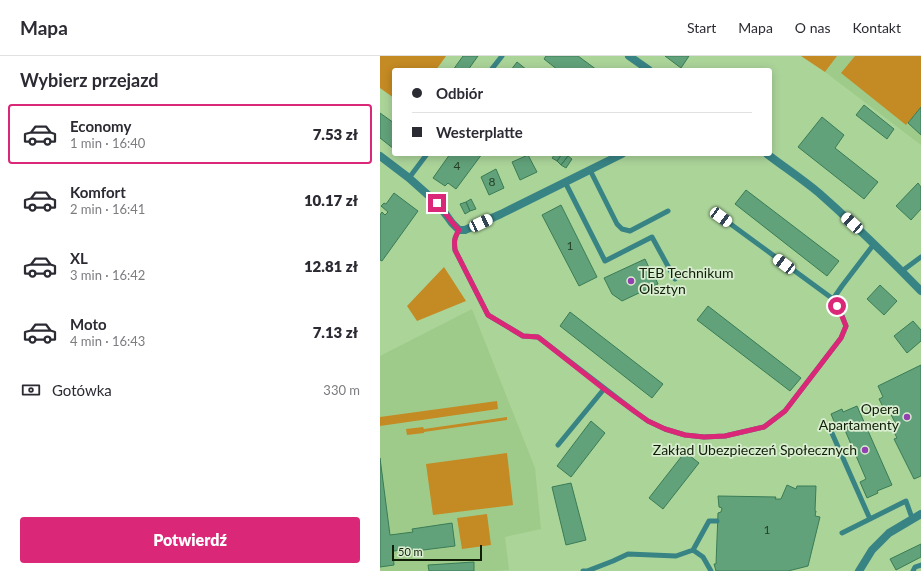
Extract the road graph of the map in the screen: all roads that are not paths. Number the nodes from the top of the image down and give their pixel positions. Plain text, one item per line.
1 (502, 56) edge
2 (629, 56) edge
3 (493, 68) edge
4 (646, 68) edge
5 (380, 156) edge
6 (426, 156) edge
7 (618, 156) edge
8 (770, 156) edge
9 (590, 170) junction
10 (409, 178) junction
11 (565, 182) junction
12 (668, 212) dead end
13 (721, 217) dead end
14 (459, 230) junction
15 (874, 244) junction
16 (921, 257) edge
17 (902, 271) junction
18 (675, 279) dead end
19 (921, 291) edge
20 (833, 300) junction
21 (604, 389) junction
22 (831, 431) dead end
23 (558, 445) dead end
24 (921, 514) edge
25 (912, 518) junction
26 (870, 519) junction
27 (717, 520) dead end
28 (842, 533) dead end
29 (693, 550) junction
30 (921, 565) edge
31 (583, 571) edge
32 (711, 571) edge
33 (859, 571) edge
34 (913, 571) edge

1 - 3 lane
2 - 4 street
5 - 10 street
6 - 10 lane
7 - 9 street
8 - 15 street
9 - 11 street
9 - 12 lane
10 - 14 street
11 - 14 street
11 - 18 lane
13 - 20 lane
14 - 21 lane
15 - 17 street
15 - 20 lane
16 - 17 lane
17 - 19 street
20 - 21 lane
21 - 23 lane
22 - 26 lane
24 - 25 street
25 - 26 lane
25 - 33 street
26 - 28 lane
27 - 29 lane
29 - 31 lane
29 - 32 lane
30 - 34 lane

